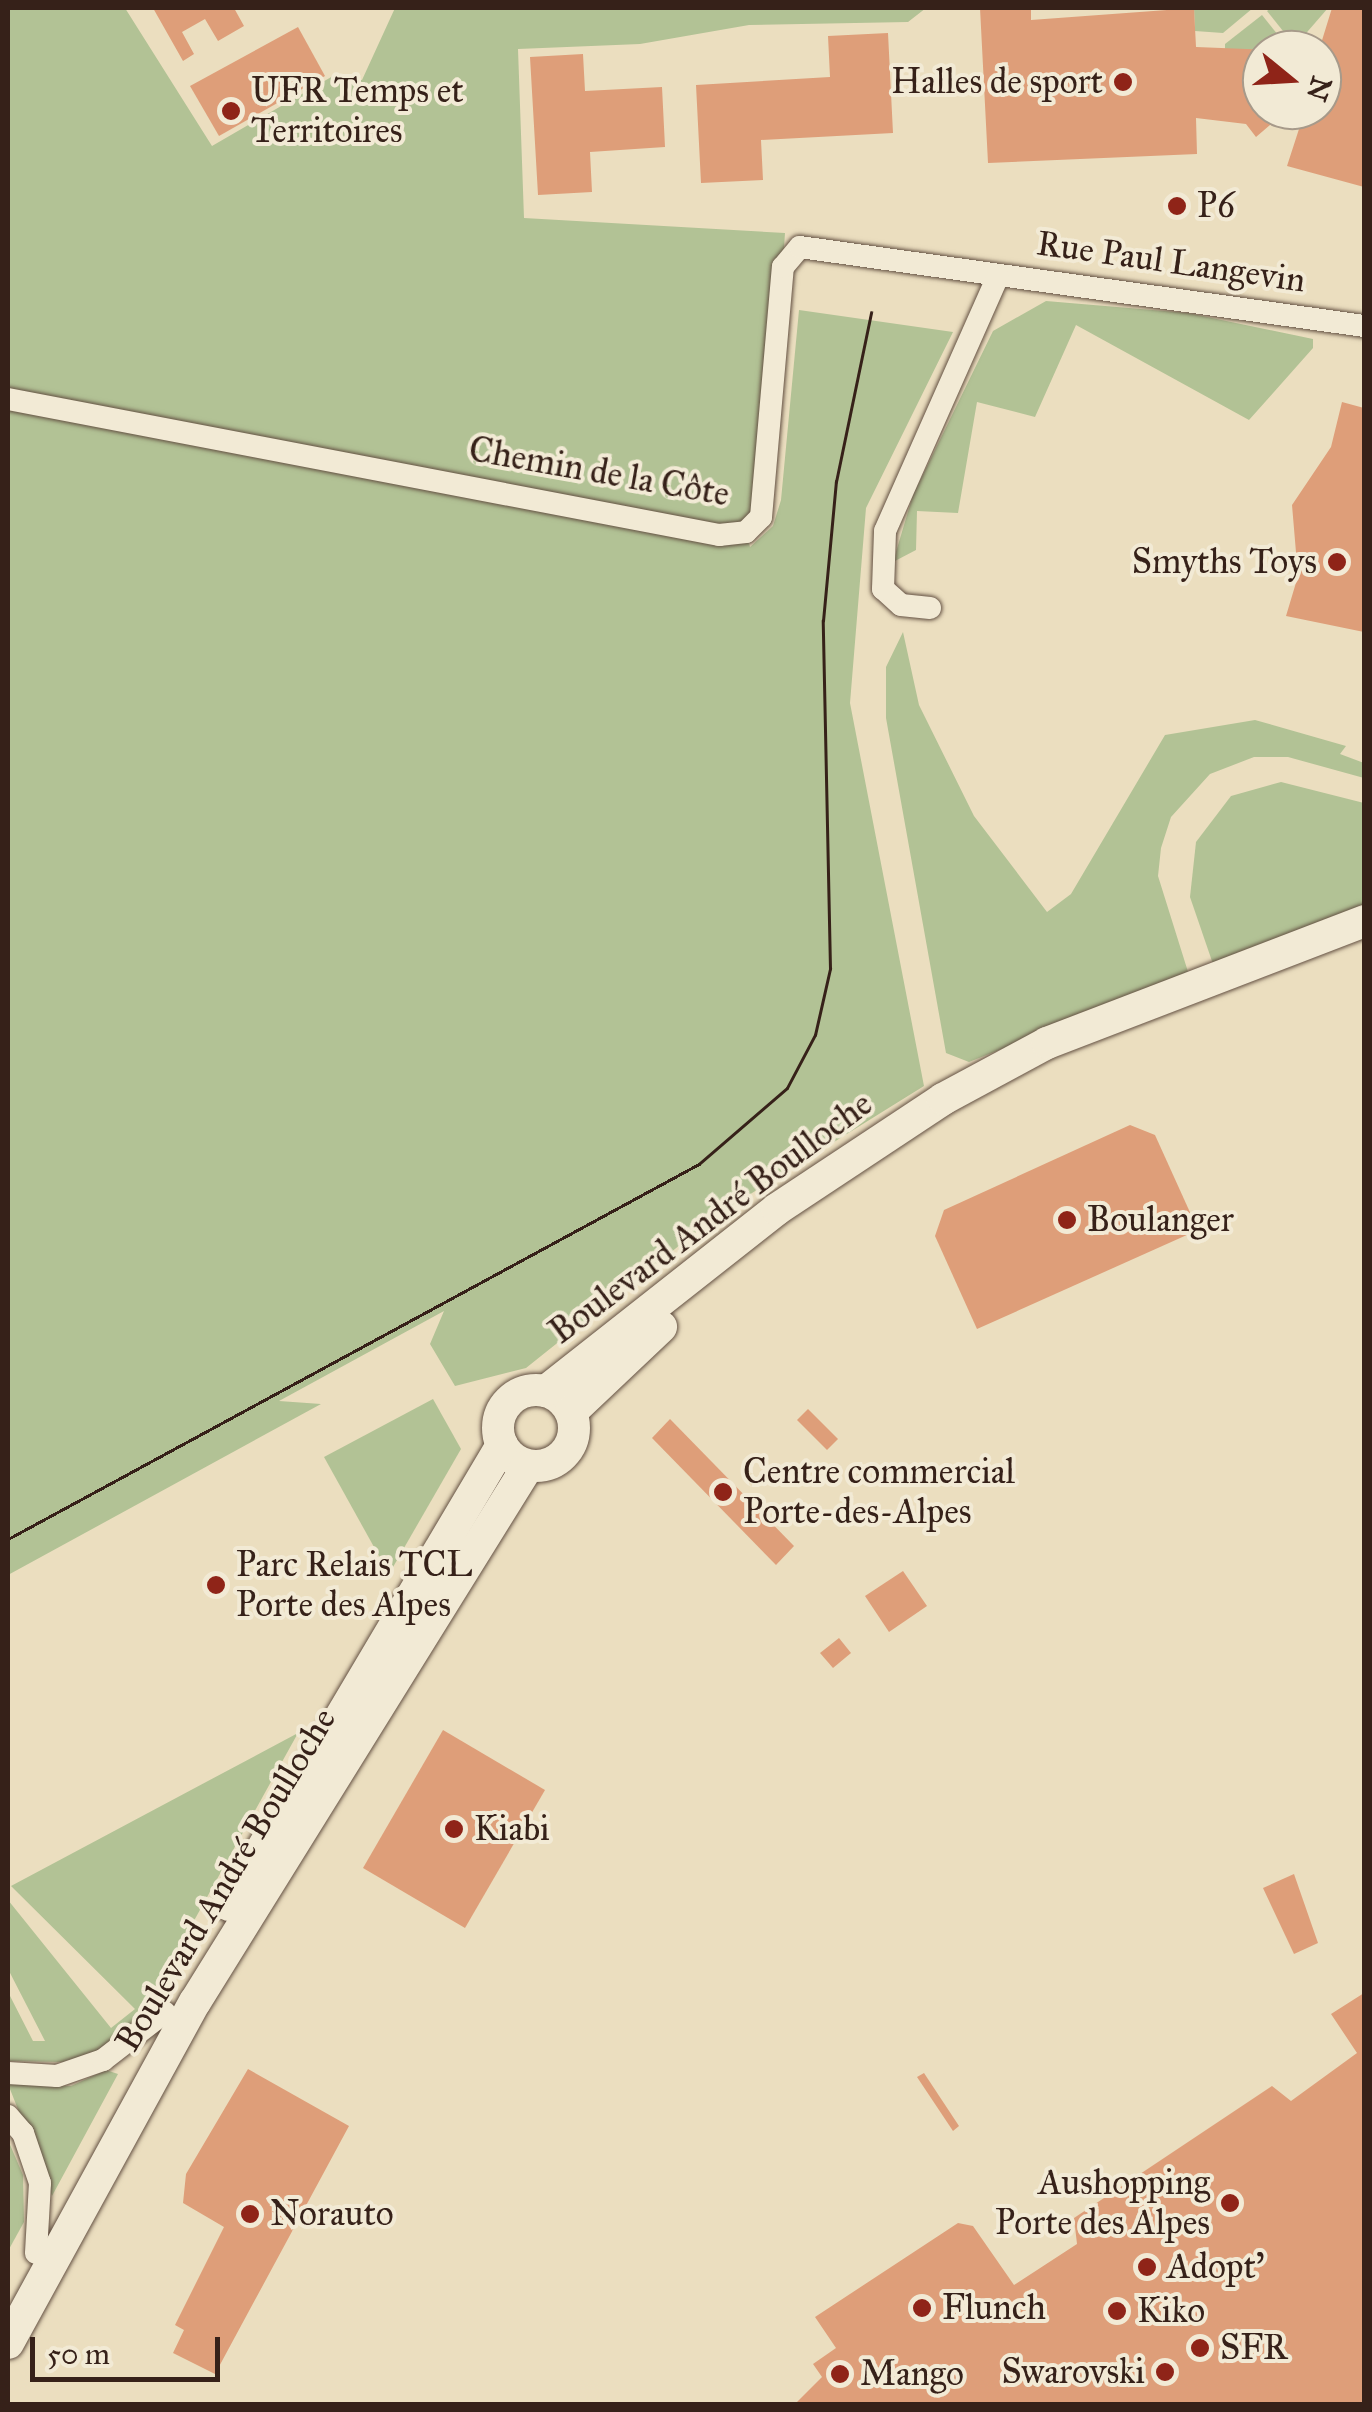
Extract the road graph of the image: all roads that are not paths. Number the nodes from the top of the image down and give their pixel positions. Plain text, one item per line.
1 (998, 276) junction
2 (1364, 326) edge
3 (8, 399) edge
4 (930, 608) dead end
5 (1364, 921) edge
6 (1364, 942) edge
7 (1233, 979) junction
8 (558, 1402) junction
9 (502, 1445) junction
10 (528, 1466) junction
11 (164, 2012) junction
12 (8, 2073) edge
13 (8, 2116) edge
14 (36, 2254) junction
15 (8, 2302) edge
16 (8, 2343) edge

1 - 2 street, Rue Paul Langevin
1 - 3 street, Chemin de la Côte
1 - 4 street, Rue Paul Langevin
5 - 7 main road, Boulevard André Boulloche
6 - 7 main road, Boulevard André Boulloche
7 - 8 main road, Boulevard André Boulloche
8 - 9 main road, Boulevard André Boulloche
8 - 10 main road, Boulevard André Boulloche
9 - 10 main road
9 - 11 main road, Boulevard André Boulloche
10 - 16 main road, Boulevard André Boulloche
11 - 12 street
11 - 14 main road, Boulevard André Boulloche
13 - 14 street
14 - 15 main road, Boulevard André Boulloche

